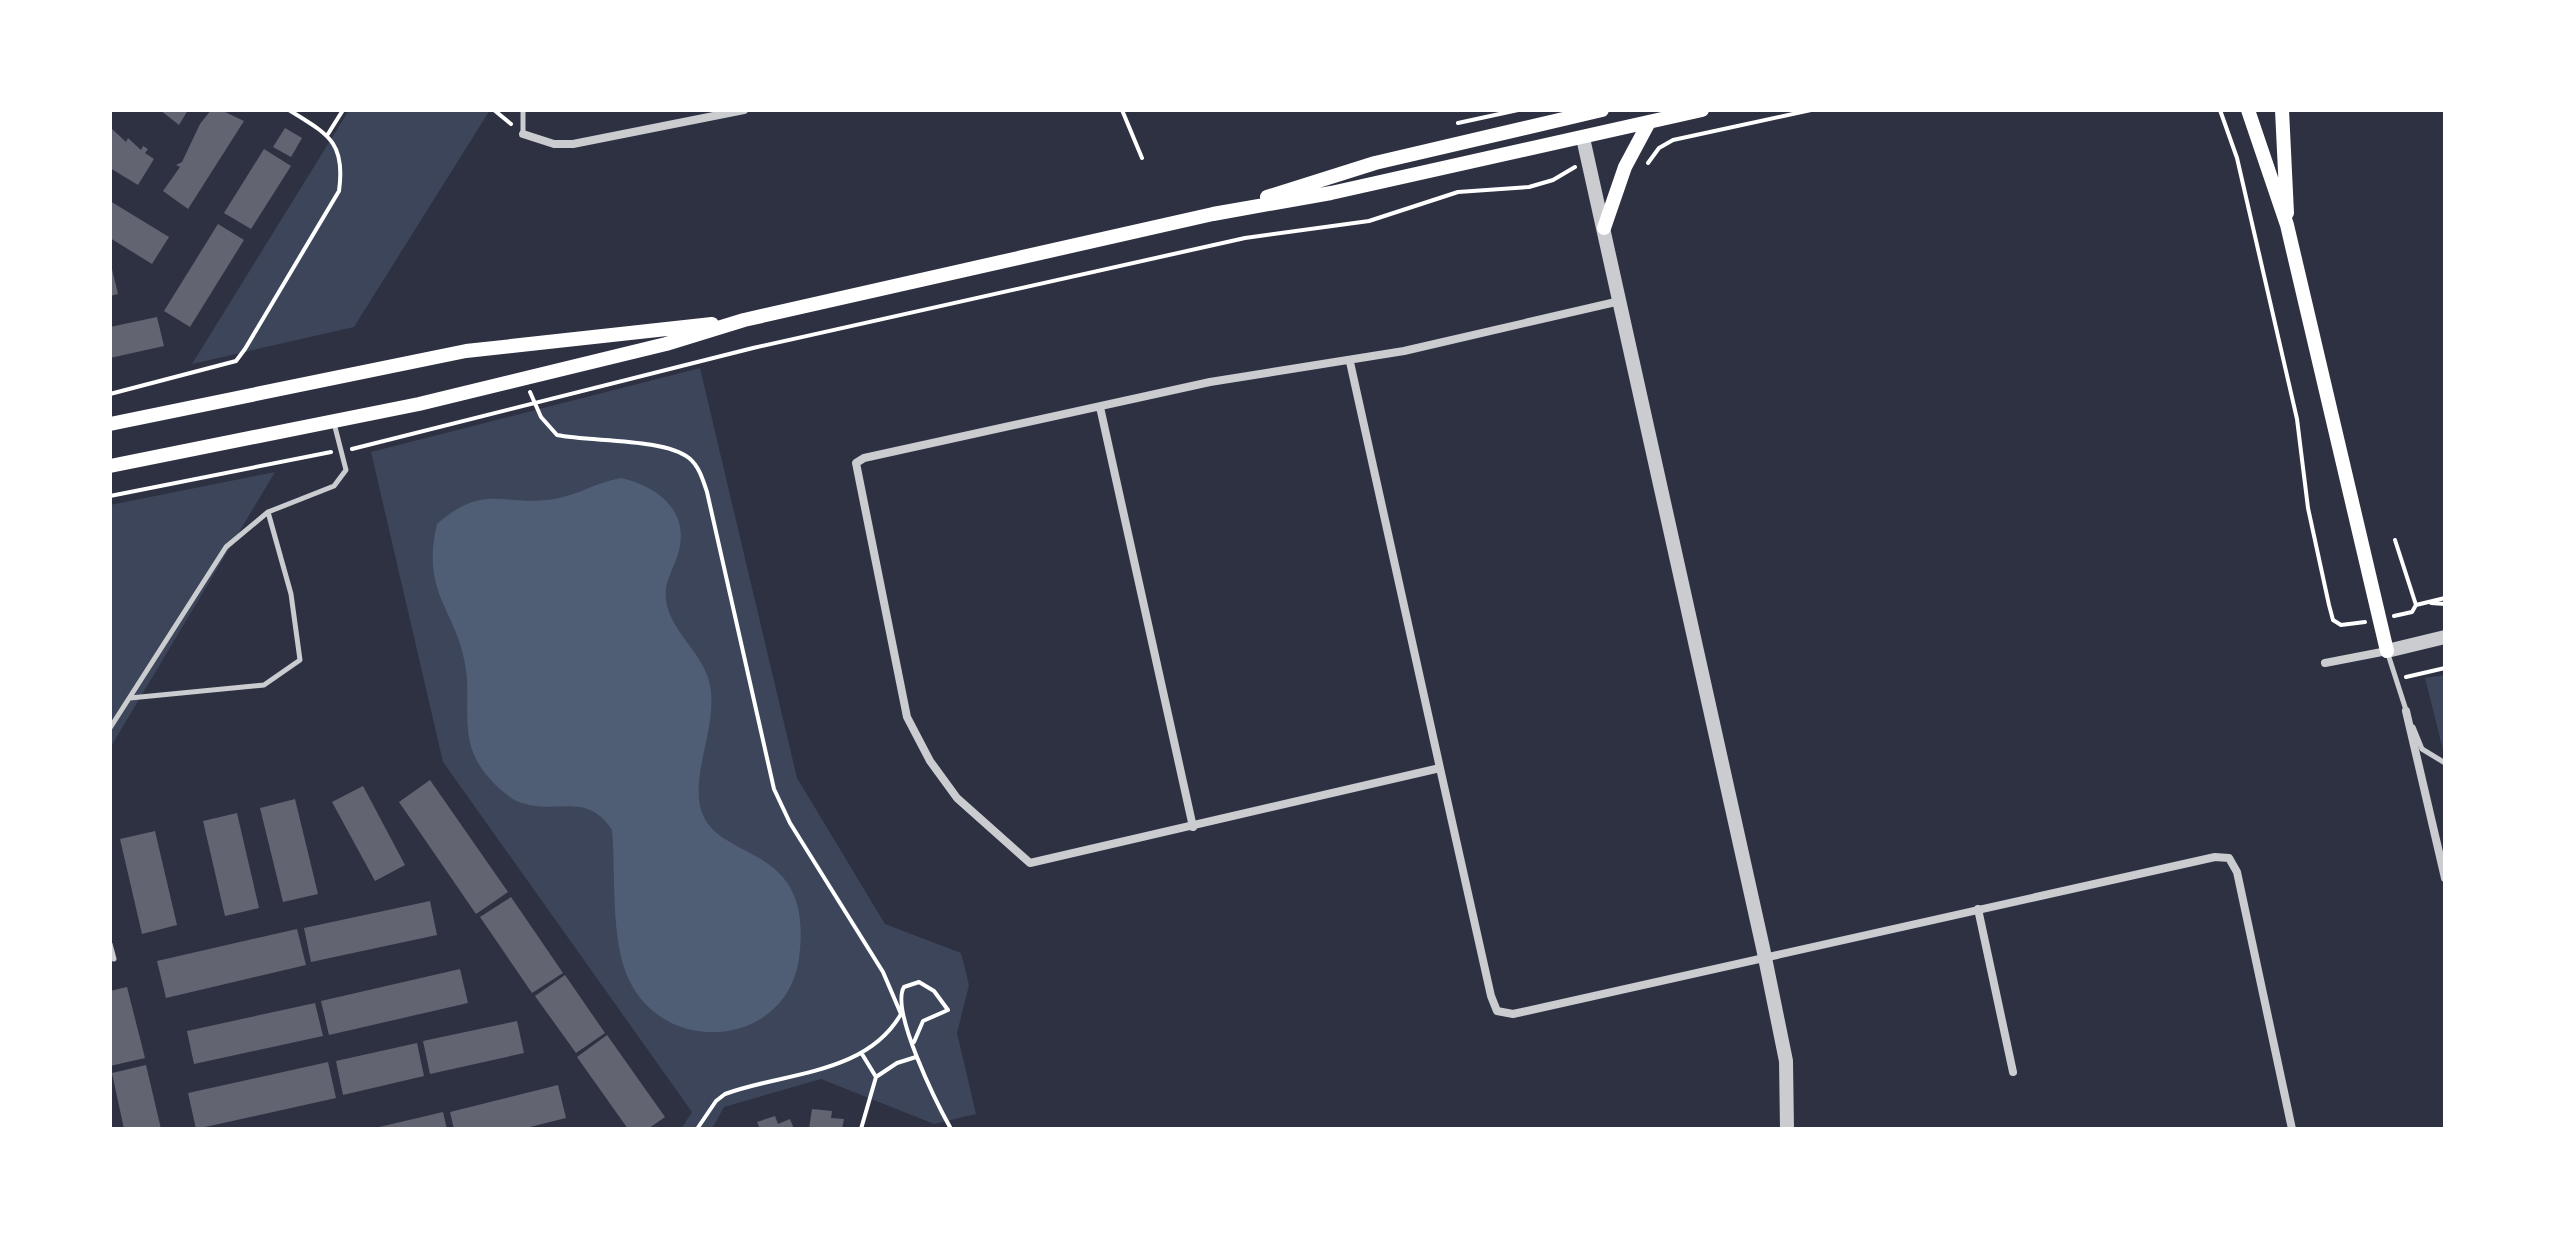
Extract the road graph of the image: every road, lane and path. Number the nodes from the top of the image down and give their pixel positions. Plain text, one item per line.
1 (289, 110) edge
2 (343, 110) edge
3 (494, 110) edge
4 (523, 110) edge
5 (744, 110) edge
6 (1122, 110) edge
7 (1518, 110) edge
8 (1602, 110) edge
9 (1702, 110) edge
10 (1811, 110) edge
11 (2220, 110) edge
12 (2248, 110) edge
13 (2282, 110) edge
14 (1577, 113) edge
15 (1458, 123) dead end
16 (1648, 124) junction
17 (328, 134) junction
18 (523, 134) junction
19 (1583, 138) junction
20 (1142, 158) dead end
21 (1637, 163) dead end
22 (1560, 173) dead end
23 (1213, 214) junction
24 (2287, 225) junction
25 (1604, 228) junction
26 (1620, 301) junction
27 (744, 320) junction
28 (1350, 362) junction
29 (529, 390) dead end
30 (110, 394) edge
31 (534, 404) junction
32 (1100, 407) junction
33 (334, 422) junction
34 (110, 424) edge
35 (360, 447) dead end
36 (326, 453) dead end
37 (110, 466) edge
38 (110, 496) edge
39 (268, 512) junction
40 (2395, 540) dead end
41 (2445, 598) edge
42 (2427, 602) junction
43 (2445, 604) edge
44 (2416, 605) junction
45 (2412, 612) dead end
46 (2341, 625) dead end
47 (2445, 637) edge
48 (2387, 651) junction
49 (2325, 663) dead end
50 (2445, 668) edge
51 (2396, 680) junction
52 (129, 698) junction
53 (2406, 711) junction
54 (110, 728) edge
55 (2445, 763) edge
56 (1440, 768) junction
57 (1193, 827) junction
58 (2445, 878) edge
59 (1978, 909) junction
60 (110, 944) edge
61 (1764, 955) junction
62 (114, 959) dead end
63 (901, 1014) junction
64 (914, 1042) junction
65 (862, 1054) junction
66 (916, 1057) junction
67 (2013, 1072) dead end
68 (876, 1077) junction
69 (697, 1129) edge
70 (861, 1129) edge
71 (951, 1129) edge
72 (1787, 1129) edge
73 (2292, 1129) edge

1 - 17 path
2 - 17 path
3 - 18 path
4 - 18 lane
5 - 18 street
6 - 20 path
7 - 15 path
8 - 14 main road
9 - 16 main road
10 - 21 path
11 - 46 path
12 - 24 main road
13 - 24 main road
14 - 19 street
14 - 23 main road
16 - 19 main road
16 - 25 main road
17 - 30 path
19 - 23 main road
19 - 25 street
22 - 31 path
23 - 27 main road
24 - 48 main road
25 - 26 street
26 - 28 street
26 - 61 street
27 - 33 main road
27 - 34 main road
28 - 32 street
28 - 56 street
29 - 31 path
31 - 35 path
31 - 63 path
32 - 57 street
32 - 57 street
33 - 37 main road
33 - 39 lane
36 - 38 path
39 - 52 lane
39 - 52 lane
40 - 44 path
41 - 42 path
42 - 43 path
42 - 44 path
44 - 45 path
47 - 48 street
48 - 49 street
48 - 51 lane
50 - 51 path
51 - 53 lane
52 - 54 lane
53 - 55 lane
53 - 58 street
56 - 57 street
56 - 61 street
59 - 61 street
59 - 67 street
59 - 73 street
60 - 62 lane
61 - 72 street
63 - 64 path
63 - 64 path
63 - 65 path
64 - 66 path
65 - 68 path
65 - 69 path
66 - 68 path
66 - 71 path
68 - 70 path

